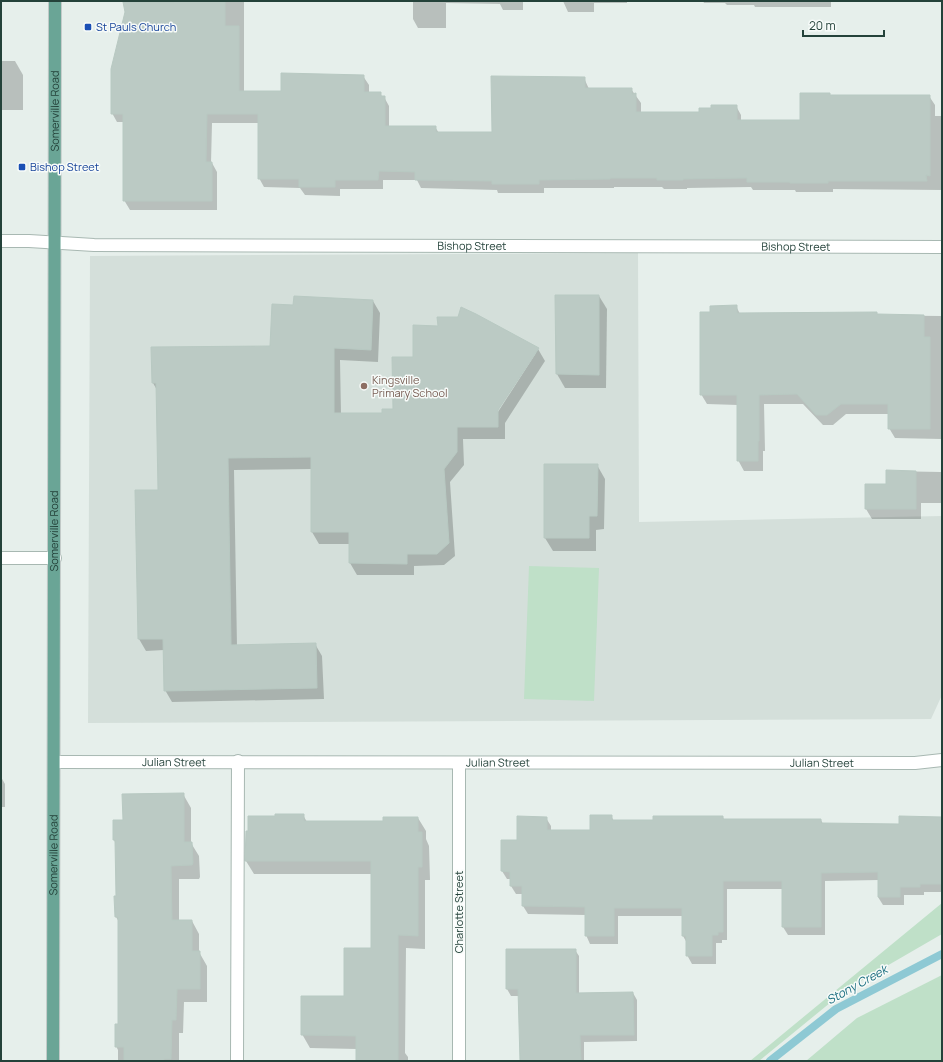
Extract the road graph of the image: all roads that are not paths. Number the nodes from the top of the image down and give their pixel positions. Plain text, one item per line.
1 (56, 1) edge
2 (1, 241) edge
3 (55, 243) junction
4 (942, 246) edge
5 (1, 558) edge
6 (55, 558) junction
7 (942, 760) edge
8 (238, 761) junction
9 (54, 762) junction
10 (459, 763) junction
11 (53, 1061) edge
12 (237, 1061) edge
13 (459, 1061) edge

1 - 3 main road, Somerville Road
2 - 3 street, Bishop Street
3 - 4 street, Bishop Street
3 - 6 main road, Somerville Road
5 - 6 street
6 - 9 main road, Somerville Road
7 - 10 street, Julian Street
8 - 9 street, Julian Street
8 - 10 street, Julian Street
8 - 12 street
9 - 11 main road, Somerville Road
10 - 13 street, Charlotte Street

